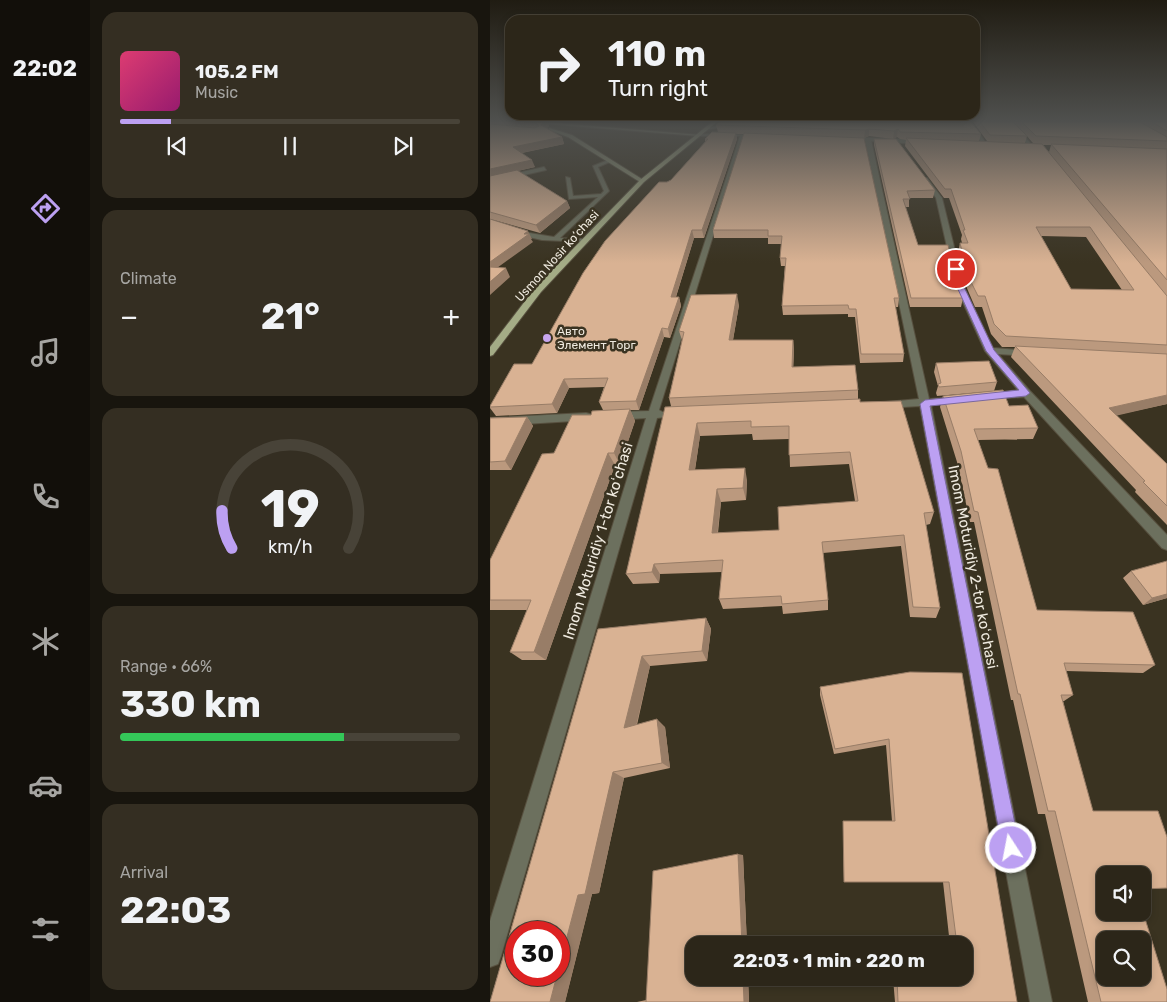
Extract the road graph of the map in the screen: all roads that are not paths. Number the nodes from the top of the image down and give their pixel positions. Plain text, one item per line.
1 (544, 169) dead end
2 (597, 169) edge
3 (622, 169) edge
4 (657, 169) edge
5 (728, 169) edge
6 (874, 169) edge
7 (918, 170) edge
8 (568, 178) dead end
9 (490, 181) edge
10 (642, 181) junction
11 (603, 195) junction
12 (506, 229) edge
13 (555, 239) junction
14 (585, 240) junction
15 (990, 351) junction
16 (490, 353) edge
17 (1040, 353) edge
18 (1026, 393) junction
19 (925, 404) junction
20 (877, 405) edge
21 (673, 413) edge
22 (654, 414) junction
23 (490, 422) edge
24 (1167, 544) edge
25 (490, 956) edge
26 (1041, 1002) edge

1 - 9 street
2 - 11 lane
3 - 10 main road
4 - 10 main road, Usmon Nosir ko‘chasi
5 - 22 street, Imom Moturidiy 1-tor koʻchasi
6 - 19 street, Imom Moturidiy 2-tor koʻchasi
7 - 15 street
8 - 11 lane
10 - 14 main road, Usmon Nosir ko‘chasi
11 - 13 lane
12 - 13 lane
13 - 14 lane
14 - 16 main road, Usmon Nosir ko‘chasi
15 - 17 street
15 - 18 street
18 - 19 street
18 - 24 street
19 - 20 street
19 - 26 street, Imom Moturidiy 2-tor koʻchasi
21 - 22 street
22 - 23 street
22 - 25 street, Imom Moturidiy 1-tor koʻchasi

